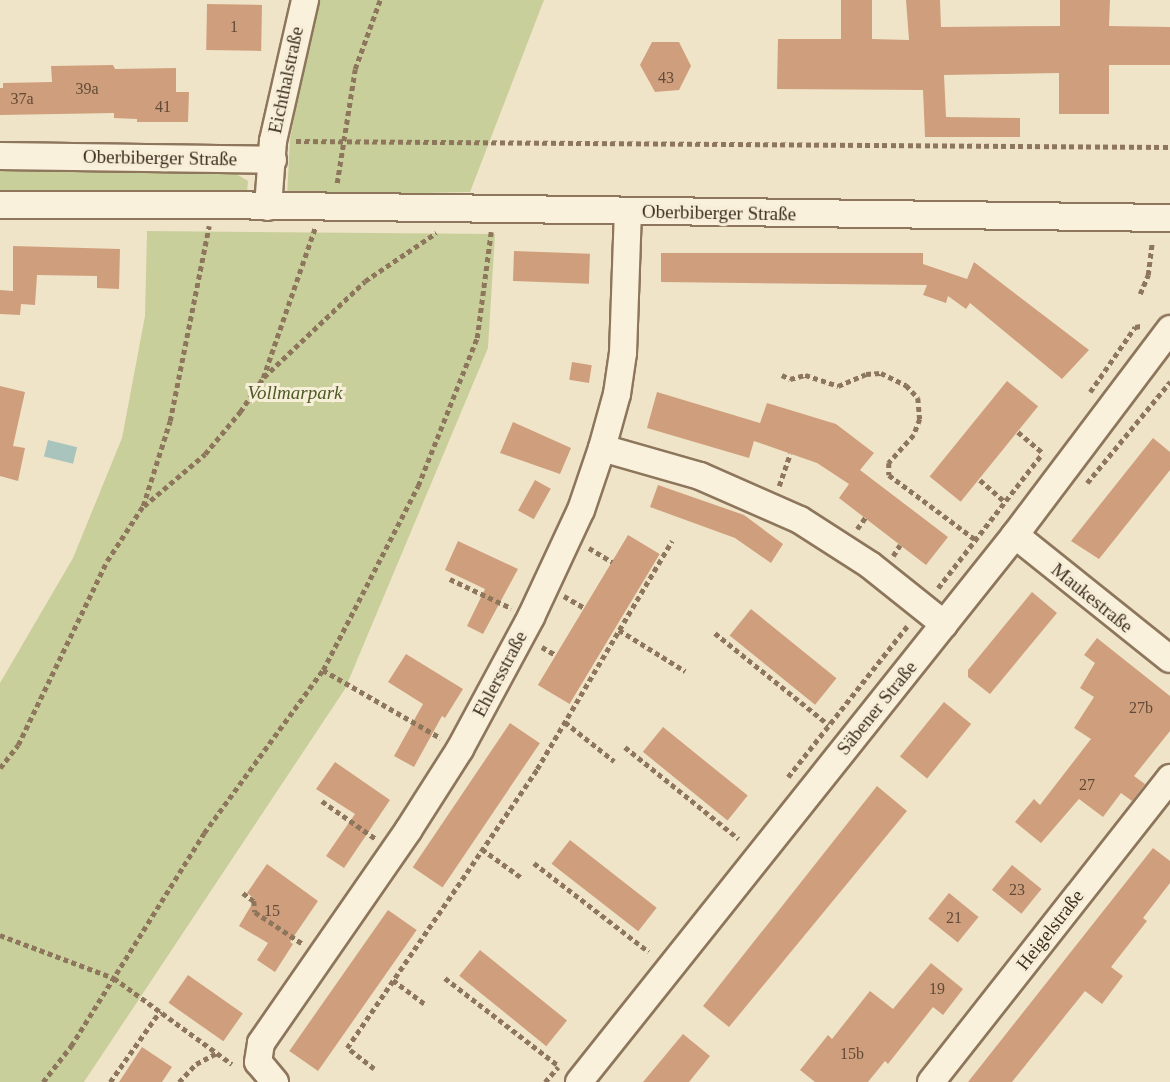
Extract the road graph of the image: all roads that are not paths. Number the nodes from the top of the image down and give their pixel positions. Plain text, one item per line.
1 (304, 0) edge
2 (273, 150) junction
3 (0, 156) edge
4 (0, 205) edge
5 (268, 207) junction
6 (628, 211) junction
7 (1170, 218) edge
8 (1170, 330) edge
9 (602, 448) junction
10 (1015, 535) junction
11 (944, 624) junction
12 (1170, 659) edge
13 (1170, 778) edge
14 (275, 1082) edge
15 (579, 1082) edge
16 (931, 1082) edge

1 - 2 street, Eichthalstraße
2 - 3 street, Oberbiberger Straße
2 - 5 street
4 - 5 street, Oberbiberger Straße
5 - 6 street, Oberbiberger Straße
6 - 7 street, Oberbiberger Straße
6 - 9 street, Ehlersstraße
8 - 10 street, Säbener Straße
9 - 11 street
9 - 14 street, Ehlersstraße
10 - 11 street, Säbener Straße
10 - 12 street, Maukestraße
11 - 15 street, Säbener Straße
13 - 16 street, Heigelstraße

